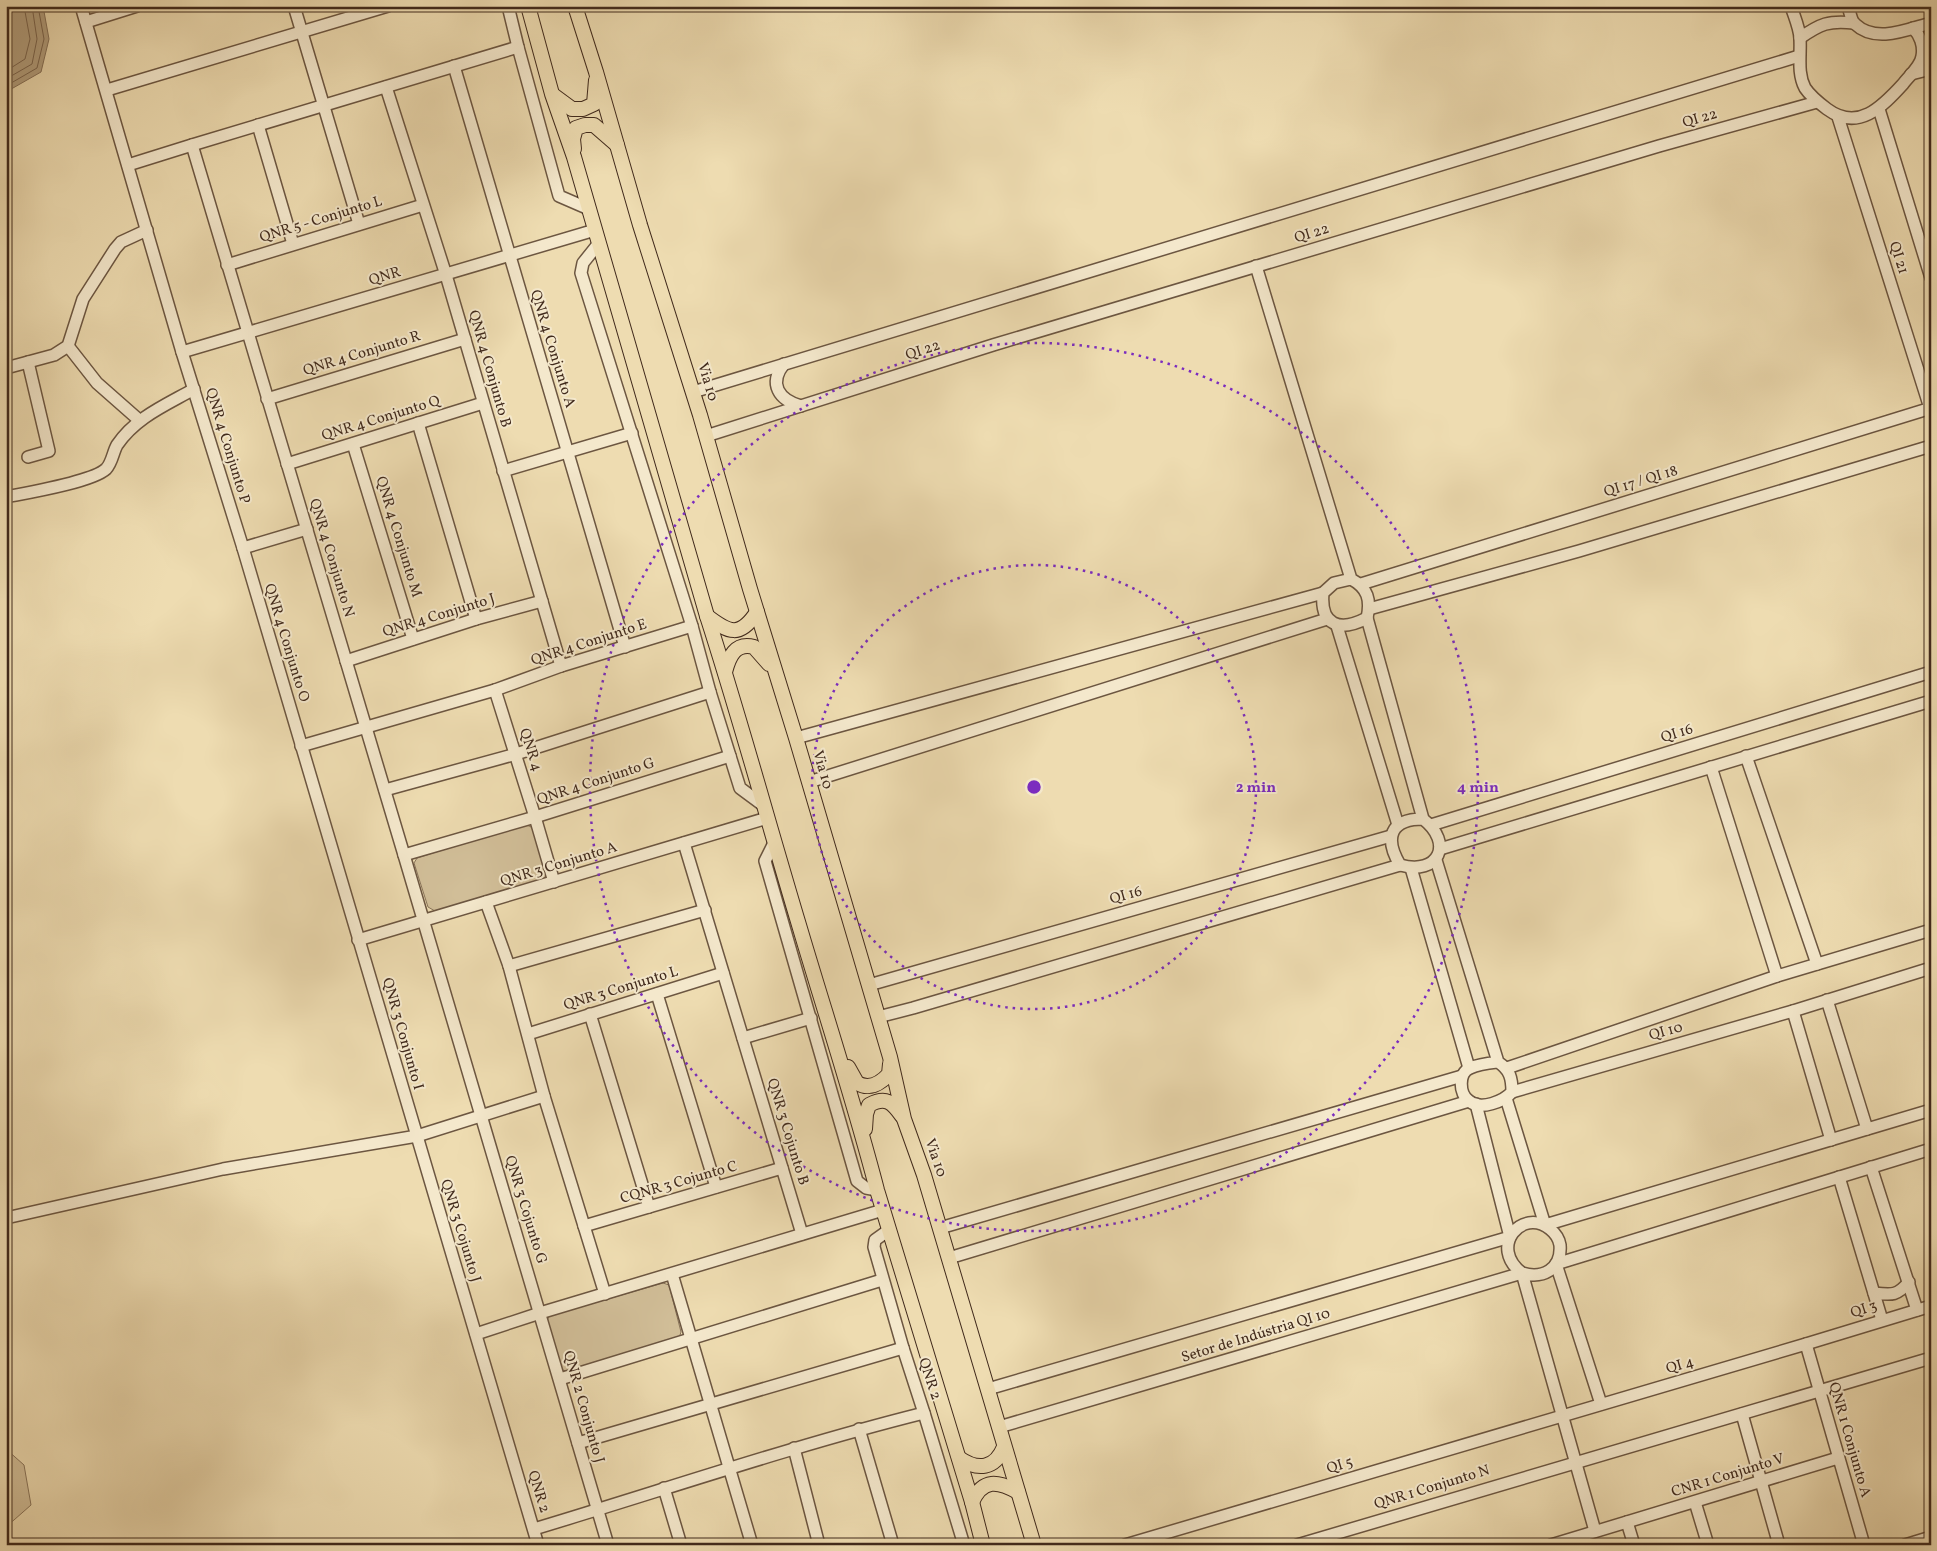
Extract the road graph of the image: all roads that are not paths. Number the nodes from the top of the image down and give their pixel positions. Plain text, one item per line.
1 (81, 6) edge
2 (137, 6) edge
3 (294, 6) edge
4 (388, 6) edge
5 (528, 6) edge
6 (575, 6) edge
7 (1791, 6) edge
8 (1848, 6) edge
9 (508, 7) edge
10 (86, 22) junction
11 (1931, 22) edge
12 (1854, 23) junction
13 (1913, 28) junction
14 (301, 32) junction
15 (1800, 38) junction
16 (518, 47) junction
17 (1799, 56) junction
18 (454, 66) junction
19 (1931, 69) edge
20 (596, 72) junction
21 (1911, 74) junction
22 (386, 87) junction
23 (107, 90) junction
24 (552, 94) junction
25 (1817, 102) junction
26 (322, 106) junction
27 (1879, 109) junction
28 (1838, 117) junction
29 (258, 125) junction
30 (192, 145) junction
31 (618, 146) junction
32 (574, 157) junction
33 (128, 165) junction
34 (424, 205) junction
35 (589, 209) junction
36 (359, 224) junction
37 (147, 230) junction
38 (597, 237) junction
39 (293, 244) junction
40 (509, 256) junction
41 (227, 264) junction
42 (1256, 266) junction
43 (446, 275) junction
44 (1931, 278) edge
45 (248, 334) junction
46 (464, 339) junction
47 (68, 346) junction
48 (182, 352) junction
49 (28, 362) junction
50 (784, 364) junction
51 (6, 368) edge
52 (194, 389) junction
53 (693, 392) junction
54 (267, 398) junction
55 (484, 403) junction
56 (801, 406) junction
57 (1930, 408) edge
58 (139, 420) junction
59 (418, 423) junction
60 (632, 433) junction
61 (706, 436) junction
62 (353, 444) junction
63 (1931, 446) edge
64 (568, 452) junction
65 (28, 457) dead end
66 (287, 464) junction
67 (503, 471) junction
68 (6, 497) edge
69 (307, 529) junction
70 (243, 548) junction
71 (1356, 582) junction
72 (1323, 593) junction
73 (542, 601) junction
74 (757, 612) junction
75 (1368, 614) junction
76 (707, 616) junction
77 (476, 619) junction
78 (1332, 623) junction
79 (692, 626) junction
80 (413, 639) junction
81 (625, 646) junction
82 (346, 661) junction
83 (561, 666) junction
84 (775, 670) junction
85 (725, 672) junction
86 (1931, 672) edge
87 (495, 690) junction
88 (710, 692) junction
89 (1931, 701) edge
90 (366, 728) junction
91 (796, 738) junction
92 (302, 746) junction
93 (516, 754) junction
94 (730, 756) junction
95 (1746, 756) junction
96 (1711, 767) junction
97 (809, 782) junction
98 (385, 790) junction
99 (763, 805) junction
100 (535, 817) junction
101 (767, 818) junction
102 (1427, 822) junction
103 (1398, 825) junction
104 (1392, 836) junction
105 (684, 843) junction
106 (774, 843) junction
107 (1440, 849) junction
108 (404, 855) junction
109 (1436, 860) junction
110 (1405, 866) junction
111 (554, 882) junction
112 (486, 902) junction
113 (704, 910) junction
114 (424, 921) junction
115 (1931, 930) edge
116 (358, 940) junction
117 (1817, 964) junction
118 (509, 966) junction
119 (1931, 968) edge
120 (723, 973) junction
121 (1777, 976) junction
122 (869, 985) junction
123 (657, 994) junction
124 (1827, 1000) junction
125 (1793, 1011) junction
126 (590, 1014) junction
127 (878, 1017) junction
128 (811, 1018) junction
129 (528, 1034) junction
130 (834, 1037) junction
131 (743, 1038) junction
132 (890, 1057) junction
133 (1502, 1065) junction
134 (1465, 1072) junction
135 (1509, 1095) junction
136 (544, 1096) junction
137 (1473, 1103) junction
138 (1931, 1110) edge
139 (481, 1117) junction
140 (904, 1119) junction
141 (1867, 1129) junction
142 (416, 1136) junction
143 (864, 1140) junction
144 (1831, 1140) junction
145 (1931, 1150) edge
146 (1871, 1167) junction
147 (782, 1168) junction
148 (1838, 1176) junction
149 (716, 1187) junction
150 (876, 1190) junction
151 (649, 1207) junction
152 (883, 1210) junction
153 (6, 1218) edge
154 (1545, 1225) junction
155 (584, 1226) junction
156 (940, 1228) junction
157 (889, 1230) junction
158 (802, 1234) junction
159 (1510, 1237) junction
160 (949, 1258) junction
161 (1556, 1264) junction
162 (1522, 1273) junction
163 (672, 1274) junction
164 (882, 1280) junction
165 (1909, 1282) junction
166 (1874, 1293) junction
167 (605, 1294) junction
168 (1931, 1306) edge
169 (1917, 1310) junction
170 (540, 1313) junction
171 (1882, 1320) junction
172 (476, 1334) junction
173 (690, 1338) junction
174 (1806, 1344) junction
175 (903, 1348) junction
176 (1931, 1358) edge
177 (560, 1379) junction
178 (988, 1389) junction
179 (1819, 1391) junction
180 (710, 1404) junction
181 (1601, 1404) junction
182 (924, 1413) junction
183 (1742, 1414) junction
184 (1563, 1416) junction
185 (999, 1427) junction
186 (859, 1429) junction
187 (578, 1443) junction
188 (1004, 1447) junction
189 (794, 1448) junction
190 (959, 1458) junction
191 (1838, 1458) junction
192 (1575, 1462) junction
193 (728, 1468) junction
194 (1761, 1482) junction
195 (664, 1488) junction
196 (1018, 1492) junction
197 (972, 1502) junction
198 (1695, 1502) junction
199 (598, 1510) junction
200 (1627, 1522) junction
201 (534, 1529) junction
202 (1595, 1531) junction
203 (1931, 1537) edge
204 (1563, 1543) edge
205 (538, 1545) edge
206 (608, 1545) edge
207 (681, 1545) edge
208 (752, 1545) edge
209 (819, 1545) edge
210 (894, 1545) edge
211 (964, 1545) edge
212 (983, 1545) edge
213 (1034, 1545) edge
214 (1125, 1545) edge
215 (1297, 1545) edge
216 (1550, 1545) edge
217 (1634, 1545) edge
218 (1708, 1545) edge
219 (1779, 1545) edge
220 (1864, 1545) edge
221 (1904, 1545) edge

1 - 10 street
2 - 10 street
3 - 14 street
4 - 14 street
5 - 24 main road
6 - 20 main road, Via 10
7 - 15 street
8 - 12 street
9 - 16 street
10 - 23 street, QNR 4 Conjunto P
11 - 13 street
12 - 13 street
12 - 15 street
13 - 21 street
14 - 23 street
14 - 26 street
15 - 17 street
16 - 18 street
16 - 35 street
17 - 25 street
17 - 50 street
18 - 22 street
18 - 40 street, QNR 4 Conjunto A
19 - 21 street
20 - 24 main road
20 - 31 main road, Via 10
21 - 27 street
22 - 26 street
22 - 34 street, QNR 4 Conjunto B
23 - 33 street, QNR 4 Conjunto P
24 - 32 main road
25 - 28 street
25 - 42 street, QI 22
26 - 29 street
26 - 36 street
27 - 28 street
27 - 44 street, QI 21
28 - 57 street, QI 21
29 - 30 street
29 - 39 street
30 - 33 street
30 - 41 street
31 - 32 main road
31 - 53 main road, Via 10
32 - 35 main road
33 - 37 street, QNR 4 Conjunto P
34 - 36 street, QNR 5 - Conjunto L
34 - 43 street, QNR 4 Conjunto B
35 - 38 main road
36 - 39 street, QNR 5 - Conjunto L
37 - 47 street
37 - 48 street, QNR 4 Conjunto P
38 - 40 street, QNR
38 - 60 street
38 - 76 main road
39 - 41 street, QNR 5 - Conjunto L
40 - 43 street, QNR
40 - 64 street, QNR 4 Conjunto A
41 - 45 street
42 - 56 street, QI 22
42 - 71 street
43 - 45 street, QNR
43 - 46 street, QNR 4 Conjunto B
45 - 48 street, QNR
45 - 54 street
46 - 54 street, QNR 4 Conjunto R
46 - 55 street, QNR 4 Conjunto B
47 - 49 street
47 - 58 street
48 - 52 street, QNR 4 Conjunto P
49 - 51 street
49 - 65 street
50 - 53 street
50 - 56 street
52 - 58 street
52 - 70 street, QNR 4 Conjunto P
53 - 61 main road, Via 10
54 - 66 street
55 - 59 street, QNR 4 Conjunto Q
55 - 67 street, QNR 4 Conjunto B
56 - 61 street, QI 22
57 - 71 street, QI 17 / QI 18
58 - 68 street
59 - 62 street, QNR 4 Conjunto Q
59 - 77 street
60 - 64 street
60 - 79 street
61 - 74 main road, Via 10
62 - 66 street, QNR 4 Conjunto Q
62 - 80 street, QNR 4 Conjunto M
63 - 75 street
64 - 67 street
64 - 81 street, QNR 4 Conjunto A
66 - 69 street, QNR 4 Conjunto N
67 - 73 street, QNR 4 Conjunto B
69 - 70 street
69 - 82 street, QNR 4 Conjunto N
70 - 92 street, QNR 4 Conjunto O
71 - 72 street
71 - 75 street
72 - 78 street
72 - 91 street
73 - 77 street, QNR 4 Conjunto J
73 - 83 street, QNR 4 Conjunto B
74 - 76 main road
74 - 84 main road, Via 10
75 - 78 street
75 - 102 street
76 - 85 main road
77 - 80 street, QNR 4 Conjunto J
78 - 97 street
78 - 103 street
79 - 81 street, QNR 4 Conjunto E
79 - 88 street
80 - 82 street, QNR 4 Conjunto J
81 - 83 street, QNR 4 Conjunto E
82 - 90 street
83 - 87 street, QNR 4 Conjunto E
84 - 85 main road
84 - 91 main road, Via 10
85 - 99 main road
86 - 102 street, QI 16
87 - 90 street
87 - 93 street, QNR 4
88 - 93 street
88 - 94 street
89 - 95 street
90 - 92 street
90 - 98 street, QNR 3 Cojunto G
91 - 97 main road, Via 10
92 - 116 street
93 - 98 street
93 - 100 street, QNR 4
94 - 99 street
94 - 100 street, QNR 4 Conjunto G
95 - 96 street
95 - 117 street
96 - 107 street
96 - 121 street
97 - 122 main road, Via 10
98 - 108 street, QNR 3 Cojunto G
99 - 101 main road
100 - 108 street
100 - 111 street, QNR 4 Conjunto G
101 - 105 street, QNR 3 Conjunto A
101 - 106 main road
102 - 103 street
102 - 107 street
103 - 104 street
104 - 110 street
104 - 122 street, QI 16
105 - 111 street, QNR 3 Conjunto A
105 - 113 street, QNR 3 Cojunto B
106 - 128 street
106 - 130 main road
107 - 109 street
108 - 114 street, QNR 3 Cojunto G
109 - 110 street
109 - 133 street
110 - 127 street
110 - 134 street
111 - 112 street, QNR 3 Conjunto A
112 - 114 street, QNR 3 Conjunto A
112 - 118 street
113 - 118 street
113 - 120 street, QNR 3 Cojunto B
114 - 116 street, QNR 3 Conjunto A
114 - 139 street, QNR 3 Cojunto G
115 - 117 street
116 - 142 street, QNR 3 Conjunto I
117 - 121 street
118 - 129 street
119 - 124 street, QI 10
120 - 123 street, QNR 3 Conjunto L
120 - 131 street, QNR 3 Cojunto B
121 - 133 street
122 - 127 main road, Via 10
123 - 126 street, QNR 3 Conjunto L
123 - 149 street
124 - 125 street, QI 10
124 - 141 street
125 - 135 street, QI 10
125 - 144 street
126 - 129 street, QNR 3 Conjunto L
126 - 151 street
127 - 132 main road, Via 10
128 - 131 street
128 - 150 street
129 - 136 street
130 - 132 main road
130 - 143 main road
131 - 147 street, QNR 3 Cojunto B
132 - 140 main road, Via 10
133 - 134 street
133 - 135 street
134 - 137 street
134 - 156 street
135 - 137 street
135 - 154 street
136 - 139 street
136 - 155 street
137 - 159 street
137 - 160 street
138 - 141 street
139 - 142 street
139 - 170 street, QNR 3 Cojunto G
140 - 143 main road
140 - 156 main road, Via 10
141 - 144 street
142 - 153 street
142 - 172 street, QNR 3 Cojunto J
143 - 150 main road
144 - 154 street
145 - 146 street
146 - 148 street
146 - 165 street
147 - 149 street, CQNR 3 Cojunto C
147 - 158 street, QNR 3 Cojunto B
148 - 161 street
148 - 166 street
149 - 151 street, CQNR 3 Cojunto C
150 - 152 main road
151 - 155 street, CQNR 3 Cojunto C
152 - 157 main road
152 - 158 street
154 - 159 street
154 - 161 street
155 - 167 street
156 - 160 main road, Via 10
157 - 164 street, QNR 2
157 - 190 main road
158 - 163 street
159 - 162 street
159 - 178 street, Setor de Indústria QI 10
160 - 178 main road, Via 10
161 - 162 street
161 - 181 street
162 - 184 street
162 - 185 street, Setor de Indústria QI 10
163 - 167 street
163 - 173 street
164 - 173 street
164 - 175 street, QNR 2
165 - 166 street
165 - 169 street
166 - 171 street
167 - 170 street
168 - 169 street, QI 3
169 - 171 street, QI 3
170 - 172 street
170 - 177 street, QNR 2 Conjunto J
171 - 174 street, QI 3
172 - 201 street, QNR 2
173 - 177 street
173 - 180 street
174 - 179 street, QNR 1 Conjunto A
174 - 181 street, QI 4
175 - 180 street, QNR 2 Conjunto J
175 - 182 street, QNR 2
176 - 179 street, QNR 1 Conjunto N
177 - 187 street, QNR 2 Conjunto J
178 - 185 main road, Via 10
179 - 183 street, QNR 1 Conjunto N
179 - 191 street, QNR 1 Conjunto A
180 - 187 street, QNR 2 Conjunto J
180 - 193 street
181 - 184 street, QI 4
182 - 186 street, QNR 2
182 - 211 street, QNR 2
183 - 192 street, QNR 1 Conjunto N
183 - 194 street
184 - 192 street
184 - 214 street, QI 5
185 - 188 main road, Via 10
186 - 189 street, QNR 2
186 - 210 street
187 - 199 street, QNR 2 Conjunto J
188 - 190 main road
188 - 196 main road, Via 10
189 - 193 street, QNR 2
189 - 209 street
190 - 197 main road
191 - 194 street, CNR 1 Conjunto V
191 - 220 street, QNR 1 Conjunto A
192 - 202 street
192 - 215 street, QNR 1 Conjunto N
193 - 195 street, QNR 2
193 - 208 street
194 - 198 street, CNR 1 Conjunto V
194 - 219 street
195 - 199 street, QNR 2
195 - 207 street
196 - 197 main road
196 - 213 main road, Via 10
197 - 212 main road
198 - 200 street, CNR 1 Conjunto V
198 - 218 street
199 - 201 street, QNR 2
199 - 206 street, QNR 2 Conjunto J
200 - 202 street, CNR 1 Conjunto V
200 - 217 street
201 - 205 street
202 - 204 street, CNR 1 Conjunto V
203 - 221 street
204 - 216 street, CNR 1 Conjunto V

